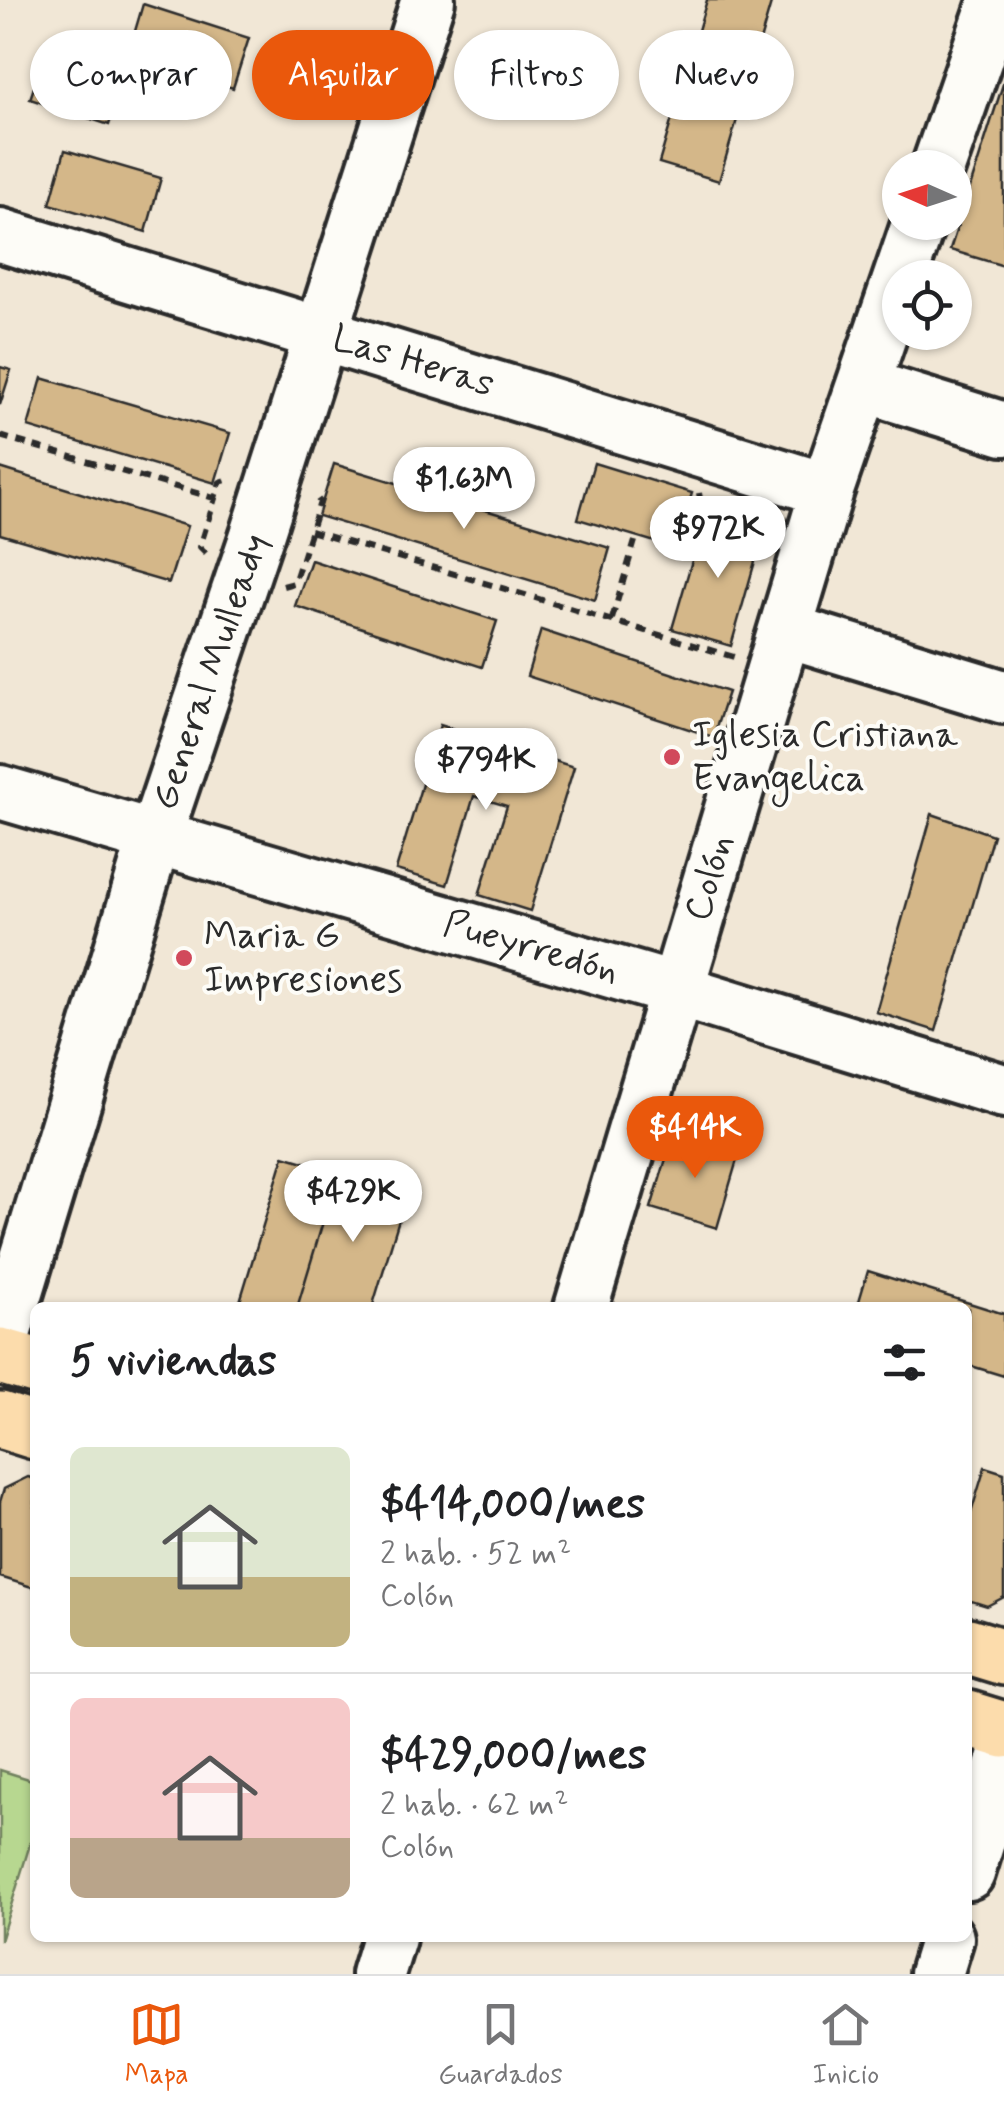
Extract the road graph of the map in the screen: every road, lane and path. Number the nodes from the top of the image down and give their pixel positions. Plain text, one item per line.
1 (428, 0) edge
2 (996, 0) edge
3 (944, 150) edge
4 (0, 235) edge
5 (913, 240) edge
6 (320, 333) junction
7 (863, 385) junction
8 (1004, 429) edge
9 (0, 436) edge
10 (698, 490) dead end
11 (826, 490) junction
12 (214, 498) dead end
13 (775, 511) dead end
14 (310, 531) dead end
15 (635, 541) dead end
16 (612, 619) junction
17 (765, 645) junction
18 (1004, 697) edge
19 (0, 792) edge
20 (156, 837) junction
21 (676, 990) junction
22 (1004, 1090) edge
23 (584, 1302) edge
24 (0, 1347) edge
25 (0, 1356) edge
26 (30, 1365) edge
27 (0, 1420) edge
28 (30, 1429) edge
29 (972, 1647) edge
30 (1004, 1657) edge
31 (972, 1720) edge
32 (1004, 1730) edge
33 (1004, 1758) edge
34 (972, 1861) edge
35 (388, 1942) edge
36 (946, 1942) edge
37 (378, 1974) edge
38 (936, 1974) edge

1 - 6 street, General Mulleady
2 - 3 street
4 - 6 street, Las Heras
5 - 7 street, Colón
6 - 11 street, Las Heras
6 - 20 street, General Mulleady
7 - 8 street
7 - 11 street, Colón
9 - 12 path
10 - 13 path
11 - 17 street, Colón
14 - 16 path
15 - 16 path
16 - 17 path
17 - 18 street
17 - 21 street, Colón
19 - 20 street, Pueyrredón
20 - 21 street, Pueyrredón
20 - 24 street, General Mulleady
21 - 22 street, Pueyrredón
21 - 23 street, Colón
25 - 26 main road
27 - 28 main road
29 - 30 main road
31 - 32 main road
33 - 34 street
35 - 37 street
36 - 38 street

